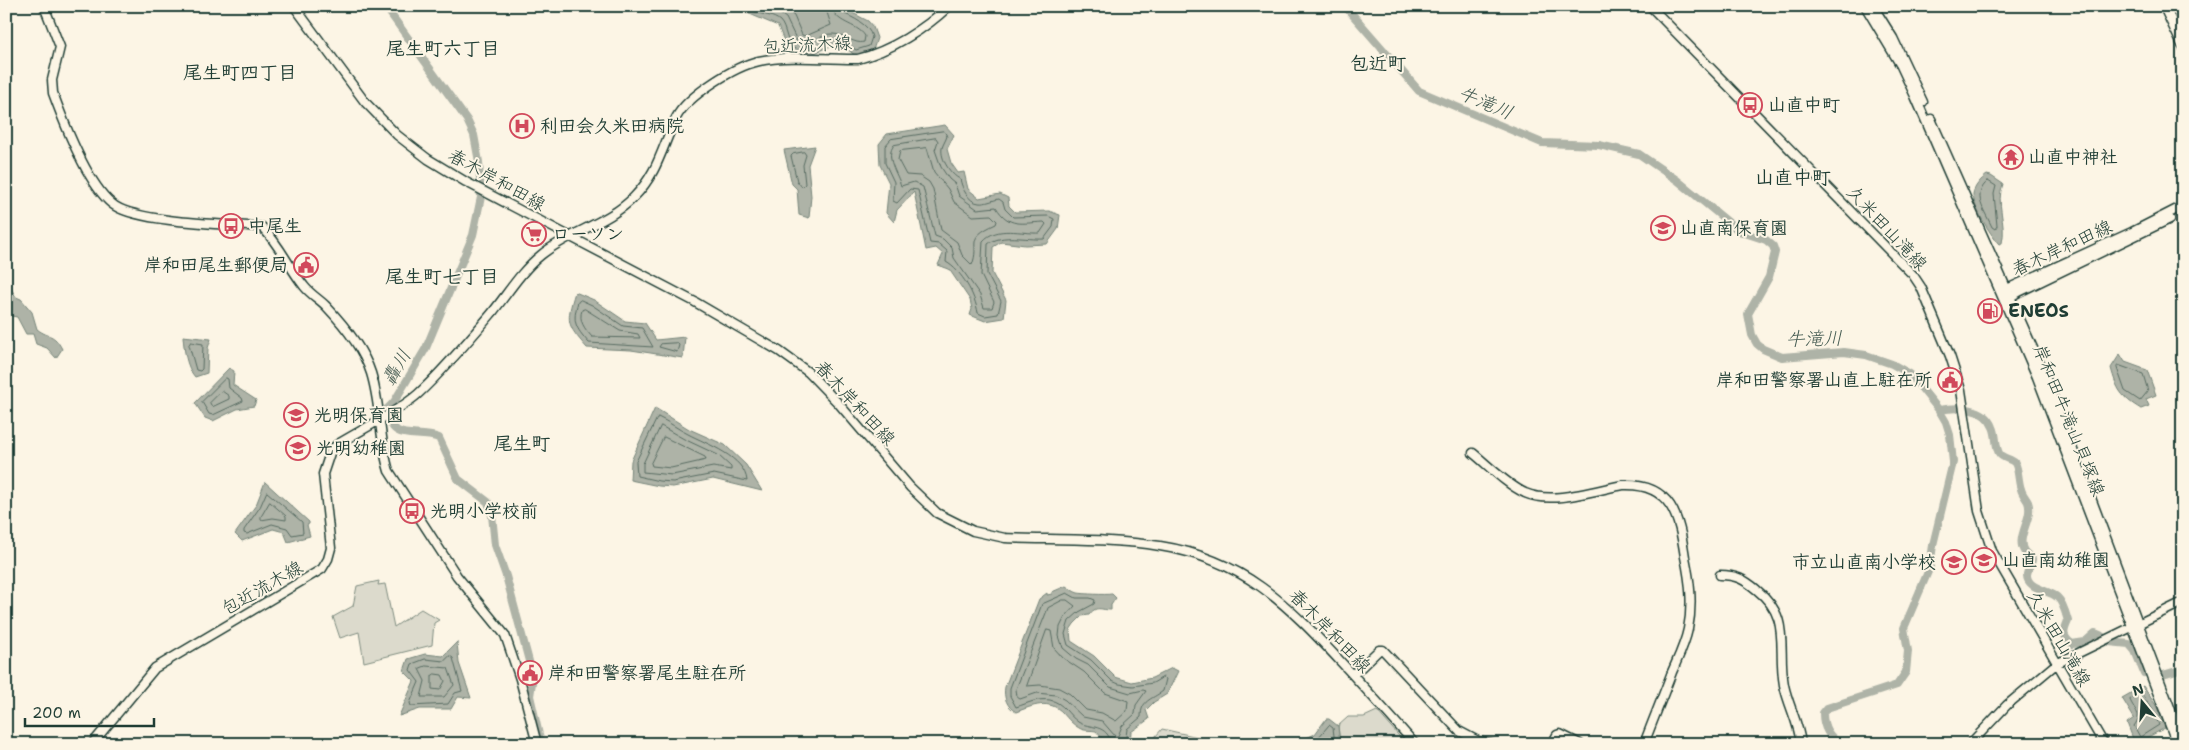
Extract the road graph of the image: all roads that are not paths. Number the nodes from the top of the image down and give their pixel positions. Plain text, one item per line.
1 (44, 6) edge
2 (294, 6) edge
3 (949, 6) edge
4 (1650, 6) edge
5 (1866, 6) edge
6 (1873, 6) edge
7 (2164, 6) edge
8 (2169, 6) edge
9 (2175, 6) edge
10 (2180, 6) edge
11 (2183, 10) edge
12 (2183, 20) edge
13 (2183, 31) edge
14 (2183, 46) edge
15 (2183, 206) edge
16 (2183, 212) edge
17 (569, 236) junction
18 (2006, 294) junction
19 (382, 417) junction
20 (1473, 454) dead end
21 (1720, 574) dead end
22 (2183, 602) edge
23 (2135, 625) junction
24 (2056, 664) junction
25 (1354, 675) junction
26 (2183, 742) edge
27 (92, 744) edge
28 (537, 744) edge
29 (1415, 744) edge
30 (1491, 744) edge
31 (1552, 744) edge
32 (1580, 744) edge
33 (1644, 744) edge
34 (1801, 744) edge
35 (1970, 744) edge
36 (2104, 744) edge
37 (2176, 744) edge

1 - 19 street
2 - 17 street, 春木岸和田線
3 - 17 street, 包近流木線
4 - 24 street, 久米田山滝線
5 - 18 street, 岸和田牛滝山貝塚線
6 - 18 street, 岸和田牛滝山貝塚線
7 - 14 highway
8 - 13 highway
9 - 12 highway
10 - 11 highway
15 - 18 street, 春木岸和田線
16 - 18 street, 春木岸和田線
17 - 19 street, 包近流木線
17 - 25 street, 春木岸和田線
18 - 23 street, 岸和田牛滝山貝塚線
19 - 27 street, 包近流木線
19 - 28 street
20 - 33 street
21 - 34 street
22 - 23 street
23 - 24 street
23 - 26 street, 岸和田牛滝山貝塚線
23 - 37 street, 岸和田牛滝山貝塚線
24 - 35 street
24 - 36 street, 久米田山滝線
25 - 29 street, 春木岸和田線
25 - 30 street
31 - 32 street

